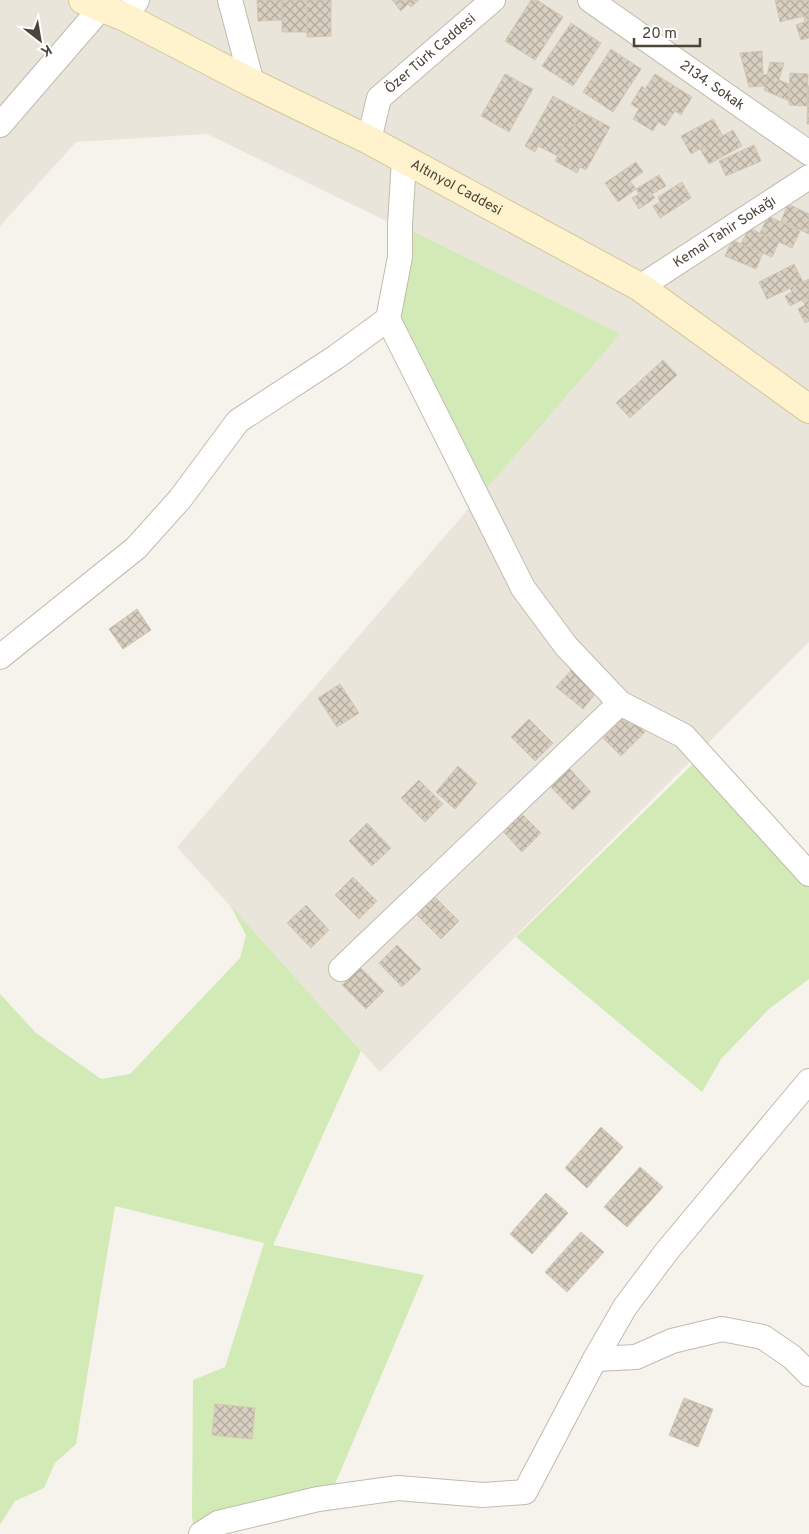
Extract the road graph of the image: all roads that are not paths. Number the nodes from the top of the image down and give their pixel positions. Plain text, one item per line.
1 (230, 0) edge
2 (493, 0) edge
3 (590, 0) edge
4 (111, 6) edge
5 (252, 82) junction
6 (0, 125) edge
7 (369, 140) junction
8 (809, 153) edge
9 (404, 160) junction
10 (809, 178) edge
11 (640, 287) junction
12 (388, 319) junction
13 (809, 410) edge
14 (0, 657) edge
15 (620, 703) junction
16 (809, 874) edge
17 (342, 969) dead end
18 (809, 1081) edge
19 (595, 1359) junction
20 (809, 1374) edge
21 (201, 1534) edge

1 - 5 street
2 - 7 street, Özer Türk Caddesi
3 - 8 street, 2134. Sokak
4 - 5 main road, Altınyol Caddesi
4 - 6 street
5 - 7 main road, Altınyol Caddesi
7 - 9 main road, Altınyol Caddesi
9 - 11 main road, Altınyol Caddesi
9 - 12 street
10 - 11 street, Kemal Tahir Sokağı
11 - 13 main road, Altınyol Caddesi
12 - 14 street
12 - 15 street
15 - 16 street
15 - 17 street
18 - 19 street
19 - 20 street
19 - 21 street

